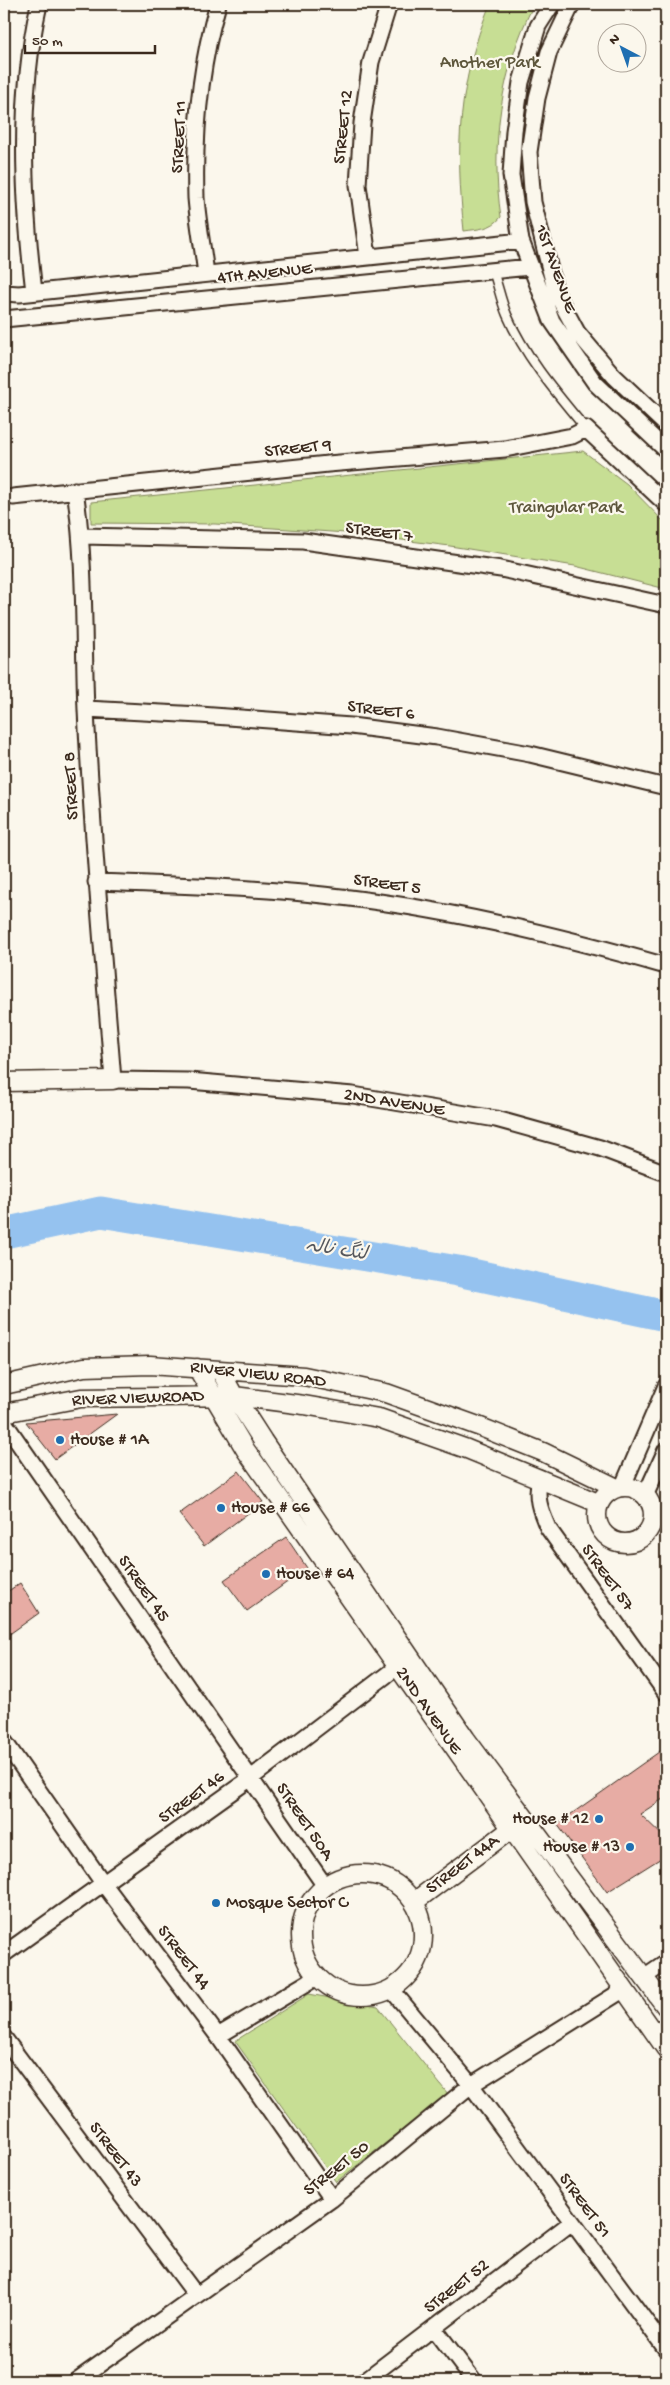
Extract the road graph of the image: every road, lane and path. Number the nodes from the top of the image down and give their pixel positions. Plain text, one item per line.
1 (39, 4) edge
2 (218, 4) edge
3 (389, 4) edge
4 (552, 4) edge
5 (572, 4) edge
6 (521, 240) junction
7 (368, 257) junction
8 (530, 267) junction
9 (493, 271) junction
10 (206, 274) junction
11 (34, 292) junction
12 (4, 293) edge
13 (4, 319) edge
14 (666, 425) edge
15 (586, 429) junction
16 (666, 450) edge
17 (75, 490) junction
18 (13, 497) dead end
19 (666, 504) edge
20 (82, 536) junction
21 (666, 605) edge
22 (86, 709) junction
23 (666, 787) edge
24 (96, 882) junction
25 (666, 966) edge
26 (113, 1080) junction
27 (4, 1082) edge
28 (666, 1173) edge
29 (197, 1368) junction
30 (220, 1370) junction
31 (4, 1385) edge
32 (666, 1386) edge
33 (213, 1396) junction
34 (234, 1396) junction
35 (4, 1413) edge
36 (4, 1422) edge
37 (666, 1450) edge
38 (540, 1478) junction
39 (618, 1487) junction
40 (646, 1496) junction
41 (598, 1503) junction
42 (660, 1514) edge
43 (649, 1530) junction
44 (666, 1537) edge
45 (397, 1667) junction
46 (666, 1693) edge
47 (4, 1741) edge
48 (251, 1778) junction
49 (519, 1823) junction
50 (103, 1884) junction
51 (325, 1886) junction
52 (414, 1902) junction
53 (4, 1954) edge
54 (666, 1962) edge
55 (317, 1977) junction
56 (644, 1977) junction
57 (391, 1989) junction
58 (623, 1990) junction
59 (666, 2007) edge
60 (218, 2036) junction
61 (4, 2038) edge
62 (666, 2049) edge
63 (471, 2085) junction
64 (332, 2199) junction
65 (572, 2222) junction
66 (196, 2295) junction
67 (434, 2328) junction
68 (666, 2349) edge
69 (76, 2381) edge
70 (364, 2381) edge
71 (474, 2381) edge

1 - 11 street
2 - 10 street, STREET 11
3 - 7 street, STREET 12
4 - 6 street, 1ST AVENUE
5 - 14 street, 1ST AVENUE
6 - 7 street, 4TH AVENUE
6 - 8 street, 1ST AVENUE
7 - 10 street, 4TH AVENUE
8 - 9 street, 4TH AVENUE
8 - 16 street, 1ST AVENUE
9 - 13 street, 4TH AVENUE
9 - 15 lane
10 - 11 street, 4TH AVENUE
11 - 12 street, 4TH AVENUE
15 - 17 street, STREET 9
15 - 19 street
17 - 18 street, STREET 9
17 - 20 street, STREET 8
20 - 21 street, STREET 7
20 - 22 street, STREET 8
22 - 23 street, STREET 6
22 - 24 street, STREET 8
24 - 25 street, STREET 5
24 - 26 street, STREET 8
26 - 27 street
26 - 28 street, 2ND AVENUE
29 - 30 street, RIVER VIEW ROAD
29 - 31 street, RIVER VIEW ROAD
29 - 33 street, 2ND AVENUE
30 - 34 street, 2ND AVENUE
30 - 39 street, RIVER VIEW ROAD
32 - 39 street
33 - 34 street, RIVER VIEW ROAD
33 - 35 street, RIVER VIEWROAD
33 - 45 street, 2ND AVENUE
34 - 38 street, RIVER VIEW ROAD
34 - 49 street, 2ND AVENUE
36 - 48 street, STREET 45
37 - 40 street
38 - 41 street, RIVER VIEW ROAD
38 - 46 street, STREET 57
39 - 40 street
39 - 41 street
40 - 42 street
41 - 43 street
42 - 43 street
43 - 44 street
45 - 48 street, STREET 46
45 - 49 street, 2ND AVENUE
47 - 50 street, STREET 44
48 - 50 street, STREET 46
48 - 51 street, STREET 50A
49 - 52 street, STREET 44A
49 - 56 street, 2ND AVENUE
49 - 58 street, 2ND AVENUE
50 - 53 street, STREET 46
50 - 60 street, STREET 44
51 - 52 street
51 - 55 street
52 - 57 street
54 - 56 street
55 - 57 street
55 - 60 street
56 - 58 street
56 - 59 street, 2ND AVENUE
57 - 63 street
58 - 62 street, 2ND AVENUE
58 - 63 street, STREET 50
60 - 64 street, STREET 44
61 - 66 street, STREET 43
63 - 64 street, STREET 50
63 - 65 street, STREET 51
64 - 66 street, STREET 50
65 - 67 street, STREET 52
65 - 68 street, STREET 51
66 - 69 street, STREET 50
67 - 70 street, STREET 52
67 - 71 street

